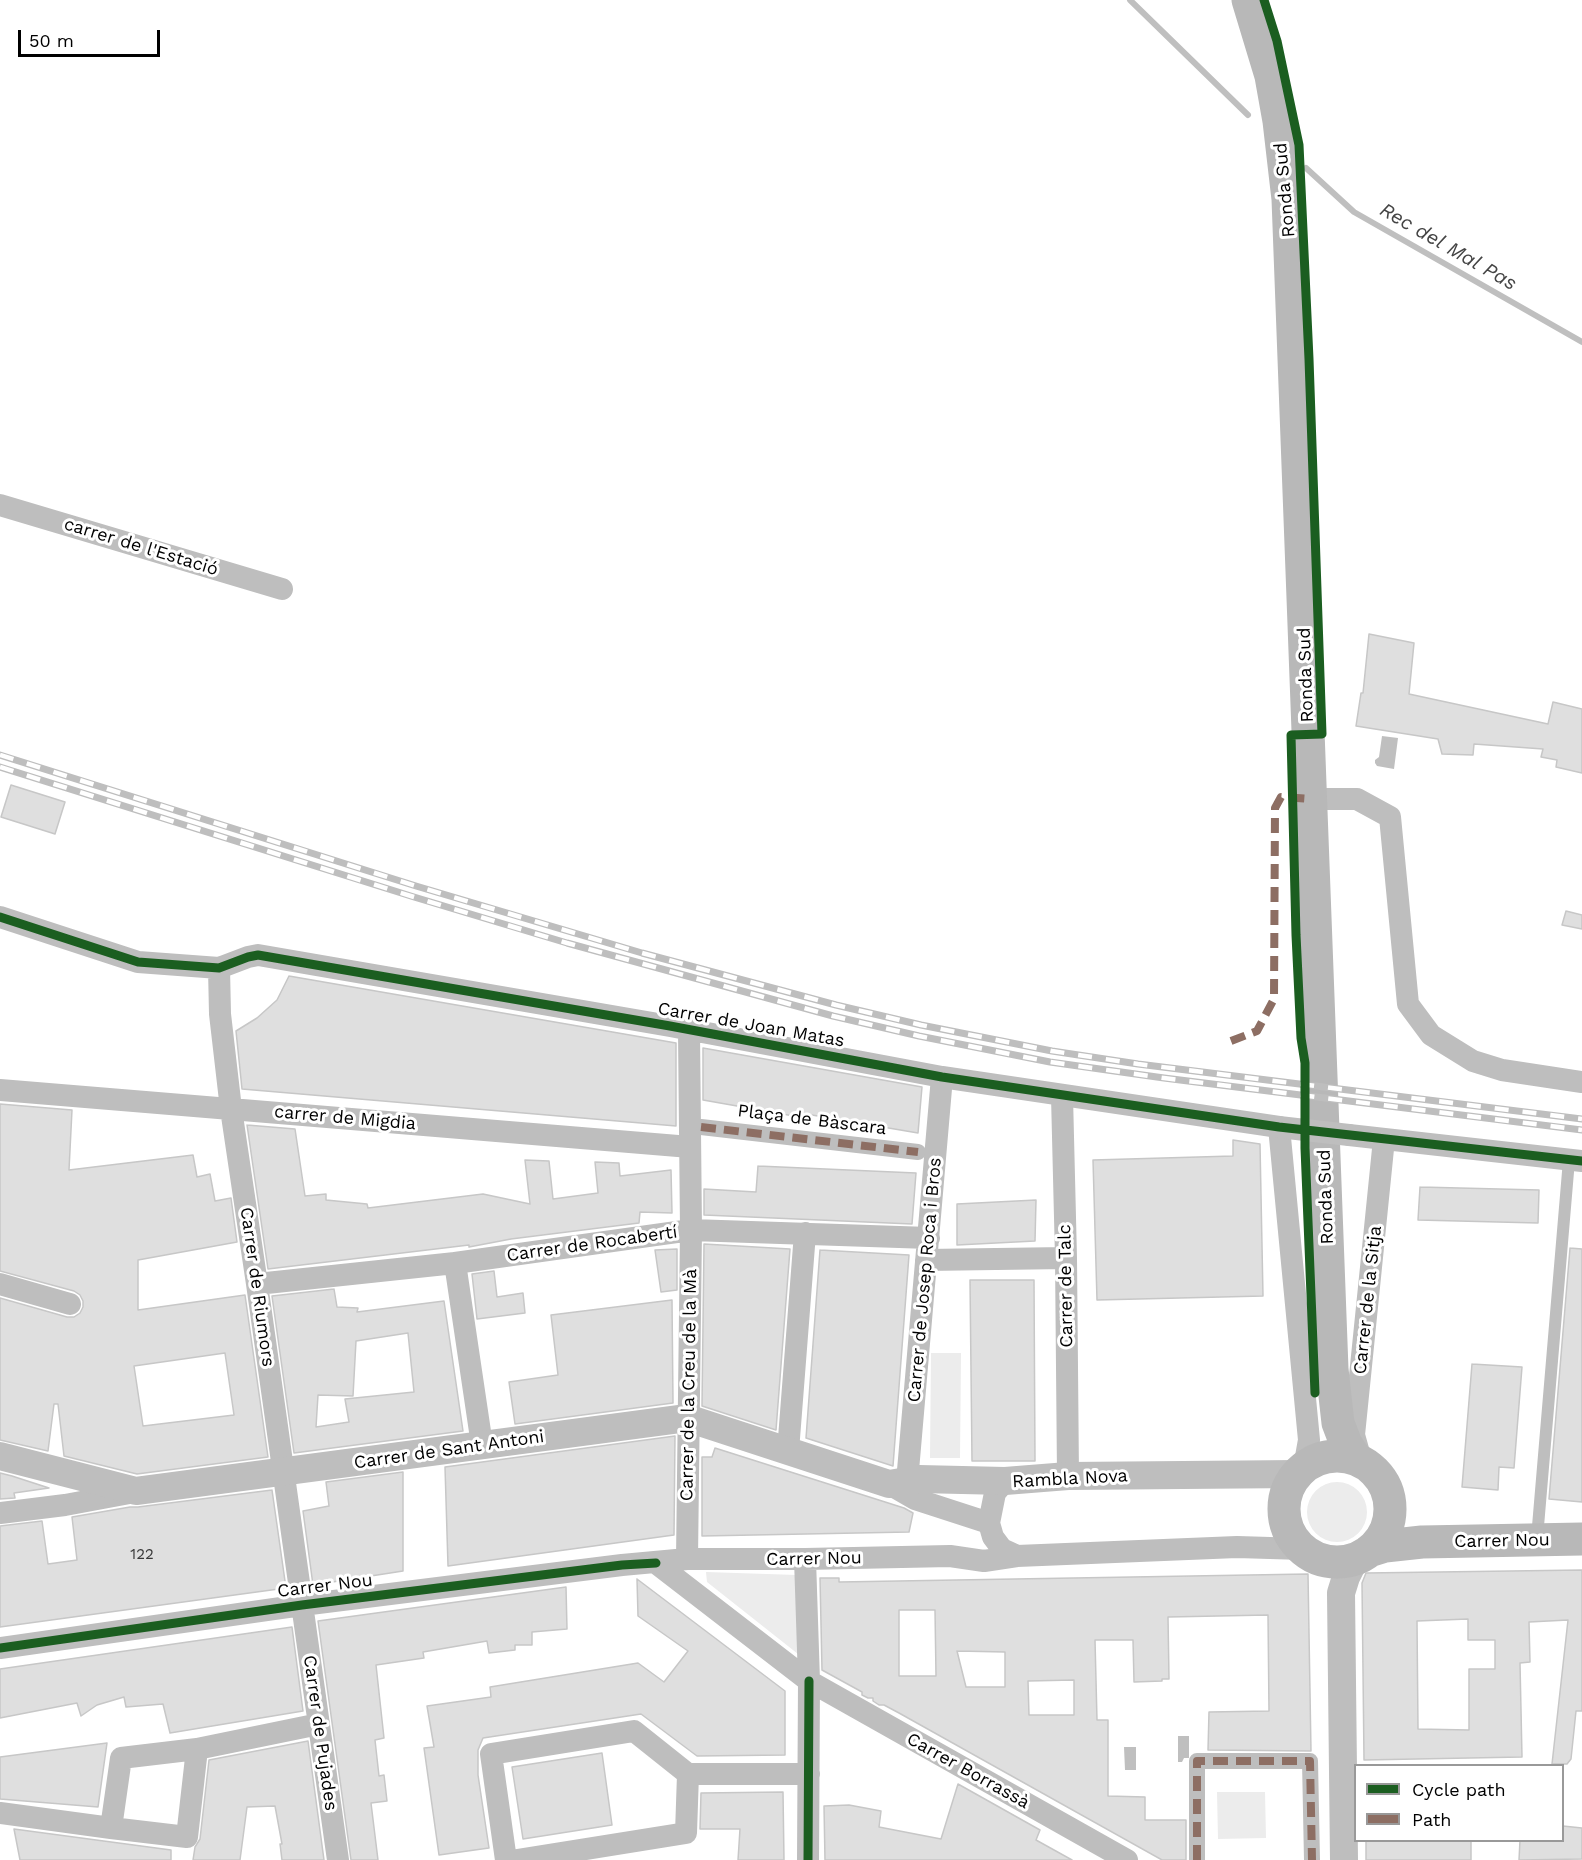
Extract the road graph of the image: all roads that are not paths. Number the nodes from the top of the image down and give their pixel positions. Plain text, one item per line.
1 (1248, 0) edge
2 (0, 505) edge
3 (282, 590) dead end
4 (1310, 800) junction
5 (0, 917) edge
6 (219, 968) junction
7 (688, 1031) junction
8 (942, 1077) junction
9 (1582, 1082) edge
10 (0, 1090) edge
11 (1062, 1095) junction
12 (231, 1109) junction
13 (701, 1127) dead end
14 (1279, 1127) junction
15 (1384, 1139) junction
16 (690, 1147) junction
17 (918, 1152) dead end
18 (1576, 1160) edge
19 (691, 1230) junction
20 (805, 1233) junction
21 (928, 1249) junction
22 (1066, 1258) junction
23 (455, 1263) junction
24 (0, 1284) edge
25 (257, 1284) junction
26 (70, 1304) dead end
27 (1333, 1391) junction
28 (687, 1418) junction
29 (482, 1444) junction
30 (788, 1451) junction
31 (0, 1456) edge
32 (1359, 1461) junction
33 (1306, 1468) junction
34 (284, 1472) junction
35 (61, 1473) junction
36 (1068, 1476) junction
37 (1005, 1481) junction
38 (898, 1483) junction
39 (136, 1491) junction
40 (65, 1505) junction
41 (0, 1513) edge
42 (1390, 1513) junction
43 (991, 1530) junction
44 (1582, 1539) edge
45 (1537, 1540) junction
46 (1422, 1542) junction
47 (1338, 1555) junction
48 (950, 1556) junction
49 (1017, 1557) junction
50 (687, 1559) junction
51 (805, 1559) junction
52 (656, 1563) junction
53 (302, 1605) junction
54 (0, 1648) edge
55 (808, 1681) junction
56 (319, 1724) junction
57 (198, 1749) junction
58 (1349, 1773) edge
59 (688, 1774) junction
60 (809, 1774) junction
61 (0, 1813) edge
62 (111, 1828) junction
63 (338, 1860) edge
64 (506, 1860) edge
65 (517, 1860) edge
66 (808, 1860) edge
67 (1127, 1860) edge
68 (1197, 1860) edge
69 (1312, 1860) edge
70 (1344, 1860) edge

1 - 4 main road, Ronda Sud
2 - 3 street, carrer de l'Estació
4 - 9 street
4 - 27 main road, Ronda Sud
5 - 6 street
6 - 7 street, Carrer de Joan Matas
6 - 12 street, Carrer de Riumors
7 - 8 street, Carrer de Joan Matas
7 - 16 street, Carrer de la Creu de la Mà
8 - 11 street, Carrer de Joan Matas
8 - 21 street, Carrer de Josep Roca i Bros
10 - 12 street, carrer de Migdia
11 - 14 street, Carrer de Joan Matas
11 - 22 street, Carrer de Talc
12 - 16 street, carrer de Migdia
12 - 25 street, Carrer de Riumors
13 - 17 street, Plaça de Bàscara
14 - 15 street, Carrer de Joan Matas, bridge
14 - 33 street
15 - 18 street, Carrer de Joan Matas
15 - 32 street, Carrer de la Sitja
16 - 19 street, Carrer de la Creu de la Mà
18 - 45 lane
19 - 20 street, Carrer de Rocabertí
19 - 23 street, Carrer de Rocabertí
19 - 28 street, Carrer de la Creu de la Mà
20 - 21 street, Carrer de Rocabertí
20 - 30 street
21 - 22 street, Carrer de Rocabertí
21 - 38 street, Carrer de Josep Roca i Bros
22 - 36 street, Carrer de Talc
23 - 25 street, Carrer de Rocabertí
23 - 29 street
24 - 26 street
25 - 34 street, Carrer de Riumors
27 - 32 main road, Ronda Sud
27 - 33 main road, Ronda Sud
28 - 29 street, Carrer de Sant Antoni
28 - 30 street, Carrer de Sant Antoni
28 - 50 street, Carrer de la Creu de la Mà
29 - 34 street, Carrer de Sant Antoni
30 - 38 street, Carrer de Sant Antoni
31 - 35 street
32 - 33 main road
32 - 42 main road
33 - 36 street, Rambla Nova
33 - 47 main road
34 - 39 street, Carrer de Sant Antoni
34 - 53 street, Carrer de Riumors
35 - 39 street
35 - 40 street
36 - 37 street, Rambla Nova
37 - 38 street, Carrer de Sant Antoni
37 - 43 street, Rambla Nova
38 - 43 street, Carrer de Sant Antoni
39 - 40 street, Carrer de Sant Antoni
40 - 41 street, Carrer de Sant Antoni
42 - 46 main road
42 - 47 main road
43 - 48 street, Carrer Nou
43 - 49 street
44 - 45 main road, Carrer Nou
45 - 46 main road, Carrer Nou
46 - 47 main road, Carrer Nou
47 - 49 street
47 - 58 street
48 - 49 street, Carrer Nou
48 - 51 street, Carrer Nou
50 - 51 street, Carrer Nou
50 - 52 street, Carrer Nou
51 - 55 street
52 - 53 street, Carrer Nou
52 - 55 street, Carrer Borrassà
53 - 54 street, Carrer Nou
53 - 56 street, Carrer de Pujades
55 - 60 street
55 - 67 street, Carrer Borrassà
56 - 57 street
56 - 63 street, Carrer de Pujades
57 - 62 street
57 - 62 street
58 - 70 street
59 - 60 street
59 - 64 street
59 - 65 street
60 - 66 street
61 - 62 street
68 - 69 street

